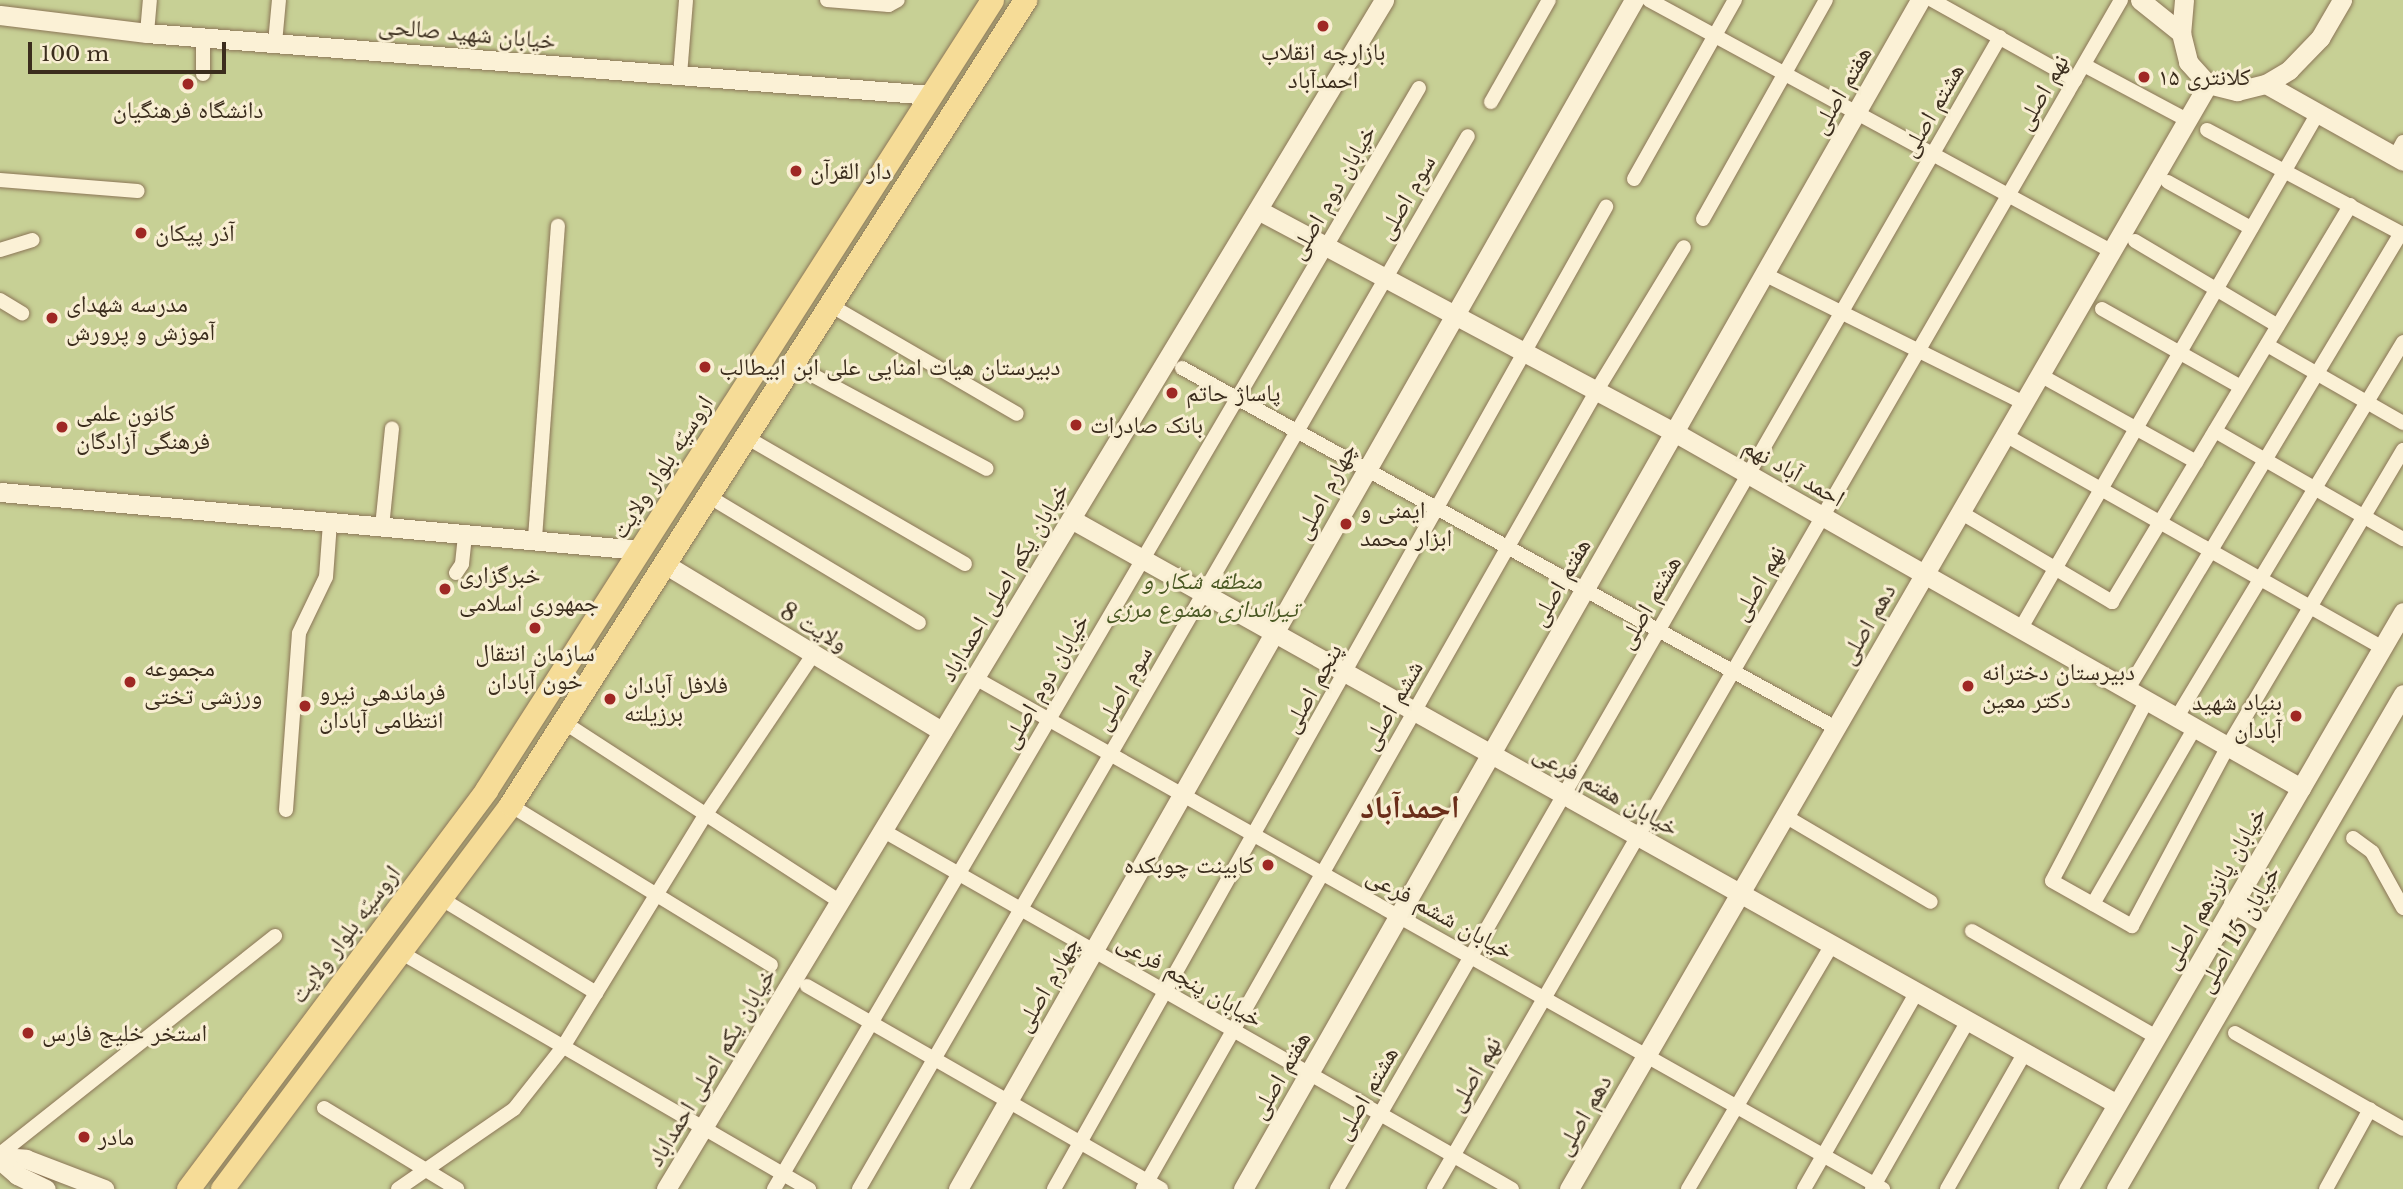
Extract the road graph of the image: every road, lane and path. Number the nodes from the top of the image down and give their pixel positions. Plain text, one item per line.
1 (150, 0) edge
2 (279, 0) edge
3 (686, 0) edge
4 (827, 0) edge
5 (898, 0) edge
6 (992, 0) edge
7 (1025, 0) edge
8 (1384, 0) edge
9 (1549, 0) edge
10 (1634, 0) edge
11 (1649, 0) edge
12 (1735, 0) edge
13 (1825, 0) edge
14 (1920, 0) edge
15 (1932, 0) edge
16 (2122, 0) edge
17 (2140, 0) edge
18 (2184, 0) edge
19 (2342, 0) edge
20 (0, 15) edge
21 (147, 33) junction
22 (2181, 33) junction
23 (1715, 36) junction
24 (203, 37) junction
25 (2000, 37) junction
26 (275, 43) junction
27 (2084, 65) junction
28 (203, 74) dead end
29 (1784, 74) junction
30 (680, 75) junction
31 (2075, 80) junction
32 (2208, 84) junction
33 (2266, 84) junction
34 (1419, 88) dead end
35 (931, 95) junction
36 (1491, 102) dead end
37 (1856, 112) junction
38 (2318, 113) junction
39 (2188, 120) junction
40 (2207, 130) dead end
41 (1468, 136) dead end
42 (2400, 153) edge
43 (1933, 154) junction
44 (2286, 169) junction
45 (1634, 179) dead end
46 (0, 180) edge
47 (2168, 182) dead end
48 (138, 191) dead end
49 (2008, 195) junction
50 (2351, 205) junction
51 (1606, 207) dead end
52 (1258, 210) junction
53 (1703, 219) dead end
54 (558, 226) dead end
55 (2251, 228) junction
56 (2402, 234) edge
57 (32, 240) dead end
58 (2135, 241) dead end
59 (1327, 245) junction
60 (1684, 247) dead end
61 (0, 250) edge
62 (2111, 251) junction
63 (1764, 274) junction
64 (815, 276) junction
65 (1387, 276) junction
66 (2216, 289) junction
67 (0, 300) edge
68 (833, 300) junction
69 (2102, 309) dead end
70 (1453, 312) junction
71 (22, 313) dead end
72 (1842, 313) junction
73 (785, 323) junction
74 (2278, 327) junction
75 (809, 338) junction
76 (2403, 342) edge
77 (2267, 345) junction
78 (1526, 351) junction
79 (1919, 351) junction
80 (2180, 352) junction
81 (792, 364) junction
82 (1182, 368) dead end
83 (2317, 373) junction
84 (2040, 375) junction
85 (2241, 387) junction
86 (1597, 390) junction
87 (1238, 398) junction
88 (2367, 402) junction
89 (2024, 403) junction
90 (1017, 414) dead end
91 (2403, 423) edge
92 (392, 429) dead end
93 (2136, 429) junction
94 (1298, 430) junction
95 (2215, 431) junction
96 (1674, 432) junction
97 (2005, 435) junction
98 (746, 437) junction
99 (2403, 450) edge
100 (2266, 460) junction
101 (2196, 462) junction
102 (986, 468) dead end
103 (1365, 468) junction
104 (1749, 474) junction
105 (2315, 488) junction
106 (2101, 489) junction
107 (0, 492) edge
108 (708, 496) junction
109 (1437, 508) junction
110 (1960, 512) junction
111 (1823, 516) junction
112 (2364, 516) junction
113 (1071, 519) junction
114 (330, 522) junction
115 (2160, 522) junction
116 (382, 527) junction
117 (465, 534) junction
118 (535, 538) junction
119 (2403, 539) edge
120 (1508, 547) junction
121 (640, 550) junction
122 (2211, 551) junction
123 (1143, 559) junction
124 (663, 563) junction
125 (965, 564) dead end
126 (2055, 568) junction
127 (456, 573) dead end
128 (1925, 574) junction
129 (2260, 579) junction
130 (1584, 589) junction
131 (1203, 593) junction
132 (2310, 607) junction
133 (2403, 612) edge
134 (919, 622) dead end
135 (2021, 628) junction
136 (1659, 630) junction
137 (1276, 634) junction
138 (2382, 648) junction
139 (813, 655) junction
140 (1733, 671) junction
141 (1347, 673) junction
142 (975, 678) junction
143 (2128, 690) junction
144 (2403, 694) edge
145 (2147, 700) junction
146 (1415, 711) junction
147 (2177, 717) junction
148 (1049, 719) junction
149 (565, 723) junction
150 (2195, 727) junction
151 (1836, 728) junction
152 (942, 731) junction
153 (2228, 746) junction
154 (1111, 754) junction
155 (1491, 754) junction
156 (505, 760) junction
157 (528, 776) junction
158 (2301, 788) junction
159 (486, 790) junction
160 (1184, 795) junction
161 (1564, 795) junction
162 (510, 804) junction
163 (286, 810) dead end
164 (1785, 816) junction
165 (704, 817) junction
166 (883, 830) junction
167 (1255, 835) junction
168 (1638, 836) junction
169 (2353, 838) dead end
170 (1322, 873) junction
171 (958, 874) junction
172 (1740, 893) junction
173 (657, 895) junction
174 (440, 898) junction
175 (839, 901) junction
176 (1931, 902) dead end
177 (2401, 902) edge
178 (2234, 903) junction
179 (2093, 904) junction
180 (1021, 909) junction
181 (1399, 916) junction
182 (2269, 925) junction
183 (1972, 931) dead end
184 (275, 936) dead end
185 (1832, 944) junction
186 (1094, 951) junction
187 (400, 952) junction
188 (1471, 957) junction
189 (771, 965) dead end
190 (807, 986) dead end
191 (1166, 992) junction
192 (1917, 992) junction
193 (596, 993) junction
194 (1544, 998) junction
195 (1968, 1021) junction
196 (871, 1023) junction
197 (1233, 1030) junction
198 (2235, 1033) dead end
199 (2156, 1037) junction
200 (563, 1047) junction
201 (2025, 1052) junction
202 (1646, 1056) junction
203 (935, 1059) junction
204 (1309, 1074) junction
205 (1008, 1101) junction
206 (2117, 1104) junction
207 (1737, 1107) junction
208 (324, 1108) dead end
209 (2370, 1109) junction
210 (1380, 1114) junction
211 (703, 1128) junction
212 (2403, 1129) edge
213 (1080, 1143) junction
214 (1823, 1155) junction
215 (1453, 1156) junction
216 (0, 1157) edge
217 (425, 1170) junction
218 (783, 1174) junction
219 (1151, 1186) edge
220 (1877, 1187) edge
221 (46, 1189) edge
222 (104, 1189) edge
223 (188, 1189) edge
224 (222, 1189) edge
225 (398, 1189) edge
226 (457, 1189) edge
227 (666, 1189) edge
228 (774, 1189) edge
229 (809, 1189) edge
230 (859, 1189) edge
231 (958, 1189) edge
232 (1054, 1189) edge
233 (1243, 1189) edge
234 (1338, 1189) edge
235 (1434, 1189) edge
236 (1511, 1189) edge
237 (1569, 1189) edge
238 (1688, 1189) edge
239 (1804, 1189) edge
240 (1947, 1189) edge
241 (2068, 1189) edge
242 (2116, 1189) edge
243 (2326, 1189) edge

1 - 21 street
2 - 26 street
3 - 30 street
4 - 5 street
6 - 35 main road, اروسیّه بلوار ولایت
7 - 68 main road
8 - 52 street, خیابان یکم اصلی احمداباد
9 - 36 street
10 - 70 street, چهارم اصلی
11 - 23 street
12 - 23 street
13 - 29 street
14 - 37 street, هفتم اصلی
15 - 25 street
16 - 27 street, نهم اصلی
17 - 22 street
18 - 22 street
19 - 33 street
20 - 21 street, خیابان شهید صالحی
21 - 24 street, خیابان شهید صالحی
22 - 32 street
23 - 29 street
23 - 45 street
24 - 26 street, خیابان شهید صالحی
24 - 28 street
25 - 31 street
25 - 43 street, هشتم اصلی
26 - 30 street, خیابان شهید صالحی
27 - 31 street, نهم اصلی
27 - 39 street
29 - 37 street
29 - 53 street
30 - 35 street, خیابان شهید صالحی
31 - 49 street, نهم اصلی
32 - 33 street
32 - 39 street, دهم اصلی
33 - 38 street
34 - 59 street, خیابان دوم اصلی
35 - 64 main road, اروسیّه بلوار ولایت
37 - 43 street
37 - 63 street, هفتم اصلی
38 - 42 street
38 - 44 street
39 - 62 street, دهم اصلی
40 - 44 street
41 - 65 street, سوم اصلی
43 - 49 street
43 - 72 street, هشتم اصلی
44 - 50 street
44 - 55 street
46 - 48 street
47 - 55 street
49 - 62 street
49 - 79 street, نهم اصلی
50 - 56 street
50 - 74 street
51 - 78 street, پنجم اصلی
52 - 59 street, احمد آباد نهم
52 - 113 street, خیابان یکم اصلی احمداباد
54 - 118 street
55 - 66 street
56 - 83 street
57 - 61 street
58 - 66 street
59 - 65 street, احمد آباد نهم
59 - 87 street, خیابان دوم اصلی
60 - 86 street, ششم اصلی
62 - 84 street, دهم اصلی
63 - 72 street
63 - 96 street, هفتم اصلی
64 - 68 main road
64 - 73 main road, اروسیّه بلوار ولایت
65 - 70 street, احمد آباد نهم
65 - 94 street, سوم اصلی
66 - 74 street
66 - 80 street
67 - 71 street
68 - 75 main road
68 - 90 street
69 - 80 street
70 - 78 street, احمد آباد نهم
70 - 103 street, چهارم اصلی
72 - 79 street
72 - 104 street, هشتم اصلی
73 - 75 main road
73 - 121 main road, اروسیّه بلوار ولایت
74 - 77 street
75 - 81 main road
76 - 88 street
77 - 83 street
77 - 85 street
78 - 86 street, احمد آباد نهم
78 - 109 street, پنجم اصلی
79 - 89 street
79 - 111 street, نهم اصلی
80 - 85 street
80 - 93 street
81 - 98 main road
81 - 102 street
82 - 87 street
83 - 88 street
83 - 100 street
84 - 89 street, دهم اصلی
84 - 93 street
85 - 95 street
86 - 96 street, احمد آباد نهم
86 - 120 street, ششم اصلی
87 - 94 street
87 - 123 street, خیابان دوم اصلی
88 - 91 street
88 - 105 street
89 - 97 street, دهم اصلی
92 - 116 street
93 - 101 street
93 - 106 street
94 - 103 street
94 - 131 street, سوم اصلی
95 - 100 street
95 - 101 street
96 - 104 street, احمد آباد نهم
96 - 130 street, هفتم اصلی
97 - 106 street
97 - 110 street, دهم اصلی
98 - 108 main road
98 - 125 street
99 - 112 street
100 - 105 street
100 - 122 street
101 - 115 street
103 - 109 street
103 - 137 street, چهارم اصلی
104 - 111 street, احمد آباد نهم
104 - 136 street, هشتم اصلی
105 - 112 street
105 - 129 street
106 - 115 street
106 - 126 street
107 - 114 street
108 - 124 main road
108 - 134 street
109 - 120 street
109 - 141 street, پنجم اصلی
110 - 126 street
110 - 128 street, دهم اصلی
111 - 128 street, احمد آباد نهم
111 - 140 street, نهم اصلی
112 - 119 street
112 - 132 street
113 - 123 street, خیابان هفتم فرعی
113 - 142 street, خیابان یکم اصلی احمداباد
114 - 116 street
114 - 163 street
115 - 122 street
115 - 126 street
116 - 117 street
117 - 118 street
117 - 127 street
118 - 121 street
120 - 130 street
120 - 146 street, ششم اصلی
121 - 156 main road, اروسیّه بلوار ولایت
122 - 129 street
122 - 143 street
123 - 131 street, خیابان هفتم فرعی
123 - 148 street, خیابان دوم اصلی
124 - 139 street, ولایت 8
124 - 149 main road
126 - 135 street
128 - 135 street, احمد آباد نهم
128 - 151 street, دهم اصلی
129 - 132 street
129 - 147 street
130 - 136 street
130 - 155 street, هفتم اصلی
131 - 137 street, خیابان هفتم فرعی
131 - 154 street, سوم اصلی
132 - 138 street
132 - 153 street
133 - 138 street, خیابان پانزدهم اصلی
135 - 143 street, احمد آباد نهم
136 - 140 street
136 - 161 street, هشتم اصلی
137 - 141 street, خیابان هفتم فرعی
137 - 160 street, چهارم اصلی
138 - 158 street, خیابان پانزدهم اصلی
139 - 152 street, ولایت 8
139 - 165 street
140 - 151 street
140 - 168 street, نهم اصلی
141 - 146 street, خیابان هفتم فرعی
141 - 167 street, پنجم اصلی
142 - 148 street, خیابان ششم فرعی
142 - 152 street, خیابان یکم اصلی احمداباد
143 - 145 street, احمد آباد نهم
144 - 182 street, خیابان 15 اصلی
145 - 147 street, احمد آباد نهم
145 - 179 street
146 - 155 street, خیابان هفتم فرعی
146 - 170 street, ششم اصلی
147 - 150 street, احمد آباد نهم
148 - 154 street, خیابان ششم فرعی
148 - 171 street, خیابان دوم اصلی
149 - 157 main road
149 - 165 street
150 - 153 street, احمد آباد نهم
150 - 179 street
151 - 164 street, دهم اصلی
152 - 166 street, خیابان یکم اصلی احمداباد
153 - 158 street, احمد آباد نهم
153 - 179 street
154 - 160 street, خیابان ششم فرعی
154 - 180 street, سوم اصلی
155 - 161 street, خیابان هفتم فرعی
155 - 181 street, هفتم اصلی
156 - 157 main road
156 - 159 main road, اروسیّه بلوار ولایت
157 - 162 main road
158 - 178 street, خیابان پانزدهم اصلی
159 - 162 main road
159 - 223 main road, اروسیّه بلوار ولایت
160 - 167 street, خیابان ششم فرعی
160 - 186 street, چهارم اصلی
161 - 168 street, خیابان هفتم فرعی
161 - 188 street, هشتم اصلی
162 - 173 street
162 - 174 main road
164 - 172 street, دهم اصلی
164 - 176 street
165 - 173 street
165 - 175 street
166 - 171 street, خیابان پنجم فرعی
166 - 175 street, خیابان یکم اصلی احمداباد
167 - 170 street, خیابان ششم فرعی
167 - 191 street, پنجم اصلی
168 - 172 street, خیابان هفتم فرعی
168 - 194 street, نهم اصلی
169 - 177 street
170 - 181 street, خیابان ششم فرعی
170 - 197 street, ششم اصلی
171 - 180 street, خیابان پنجم فرعی
171 - 196 street, خیابان دوم اصلی
172 - 185 street, خیابان هفتم فرعی
172 - 202 street, دهم اصلی
173 - 189 street
173 - 193 street
174 - 187 main road
174 - 193 street
175 - 211 street, خیابان یکم اصلی احمداباد
178 - 182 street
178 - 199 street, خیابان پانزدهم اصلی
180 - 186 street, خیابان پنجم فرعی
180 - 203 street, سوم اصلی
181 - 188 street, خیابان ششم فرعی
181 - 204 street, هفتم اصلی
182 - 242 street, خیابان 15 اصلی
183 - 199 street
184 - 216 street
185 - 192 street, خیابان هفتم فرعی
185 - 207 street
186 - 191 street, خیابان پنجم فرعی
186 - 205 street, چهارم اصلی
187 - 200 street
187 - 224 main road
188 - 194 street, خیابان ششم فرعی
188 - 210 street, هشتم اصلی
190 - 196 street
191 - 197 street, خیابان پنجم فرعی
191 - 213 street, پنجم اصلی
192 - 195 street, خیابان هفتم فرعی
192 - 214 street
193 - 200 street
194 - 202 street, خیابان ششم فرعی
194 - 215 street, نهم اصلی
195 - 201 street, خیابان هفتم فرعی
195 - 220 street
196 - 203 street
196 - 218 street, خیابان دوم اصلی
197 - 204 street, خیابان پنجم فرعی
197 - 219 street, ششم اصلی
198 - 209 street
199 - 206 street, خیابان پانزدهم اصلی
200 - 211 street
200 - 217 street
201 - 206 street, خیابان هفتم فرعی
201 - 240 street
202 - 207 street, خیابان ششم فرعی
202 - 237 street, دهم اصلی
203 - 205 street
203 - 230 street, سوم اصلی
204 - 210 street, خیابان پنجم فرعی
204 - 233 street, هفتم اصلی
205 - 213 street
205 - 231 street, چهارم اصلی
206 - 241 street, خیابان پانزدهم اصلی
207 - 214 street, خیابان ششم فرعی
207 - 238 street
208 - 217 street
209 - 212 street
209 - 243 street
210 - 215 street, خیابان پنجم فرعی
210 - 234 street, هشتم اصلی
211 - 218 street
211 - 227 street, خیابان یکم اصلی احمداباد
213 - 219 street
213 - 232 street, پنجم اصلی
214 - 220 street, خیابان ششم فرعی
214 - 239 street
215 - 235 street, نهم اصلی
215 - 236 street, خیابان پنجم فرعی
216 - 221 street
216 - 222 street
217 - 225 street
217 - 226 street
218 - 228 street, خیابان دوم اصلی
218 - 229 street

